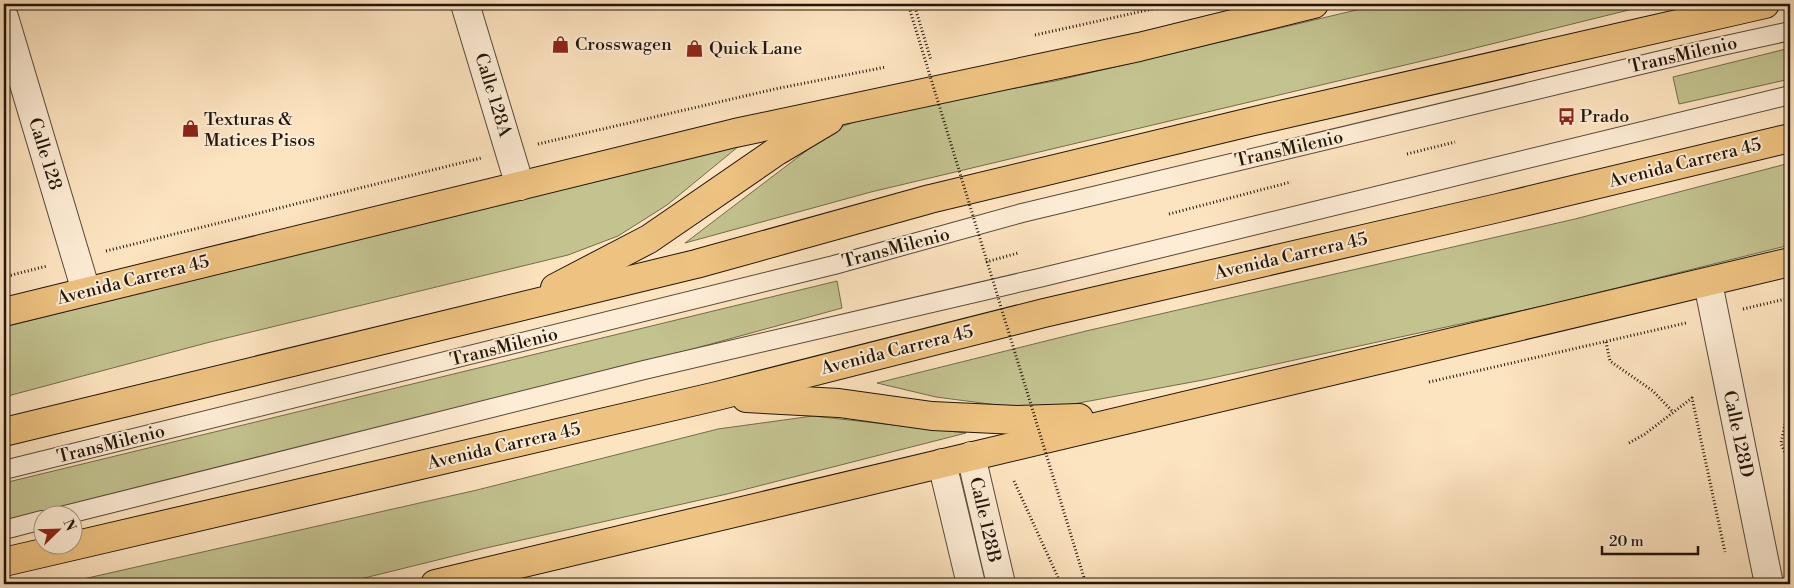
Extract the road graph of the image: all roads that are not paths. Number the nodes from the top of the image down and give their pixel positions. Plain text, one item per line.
1 (465, 4) edge
2 (1314, 4) edge
3 (1765, 4) edge
4 (4, 17) edge
5 (1790, 31) edge
6 (1790, 95) edge
7 (848, 109) junction
8 (1790, 138) edge
9 (520, 186) junction
10 (1790, 262) edge
11 (1708, 283) junction
12 (86, 291) junction
13 (514, 309) junction
14 (4, 312) edge
15 (717, 396) junction
16 (1143, 415) junction
17 (4, 432) edge
18 (971, 456) junction
19 (942, 463) junction
20 (4, 470) edge
21 (82, 510) edge
22 (32, 523) edge
23 (4, 530) edge
24 (4, 562) edge
25 (435, 584) edge
26 (970, 584) edge
27 (1001, 584) edge
28 (1769, 584) edge

1 - 9 street, Calle 128A
2 - 7 highway, Avenida Carrera 45
3 - 13 highway
4 - 12 street, Calle 128
5 - 20 lane, TransMilenio
6 - 21 lane
7 - 9 highway, Avenida Carrera 45
7 - 13 highway
8 - 15 highway, Avenida Carrera 45
9 - 12 highway, Avenida Carrera 45
10 - 11 highway
11 - 16 highway
11 - 28 street, Calle 128D
12 - 14 highway, Avenida Carrera 45
13 - 17 highway
15 - 16 highway
15 - 24 highway, Avenida Carrera 45
16 - 18 highway
18 - 19 highway
18 - 27 street, Calle 128B
19 - 25 highway
19 - 26 street, Calle 128B
22 - 23 lane

